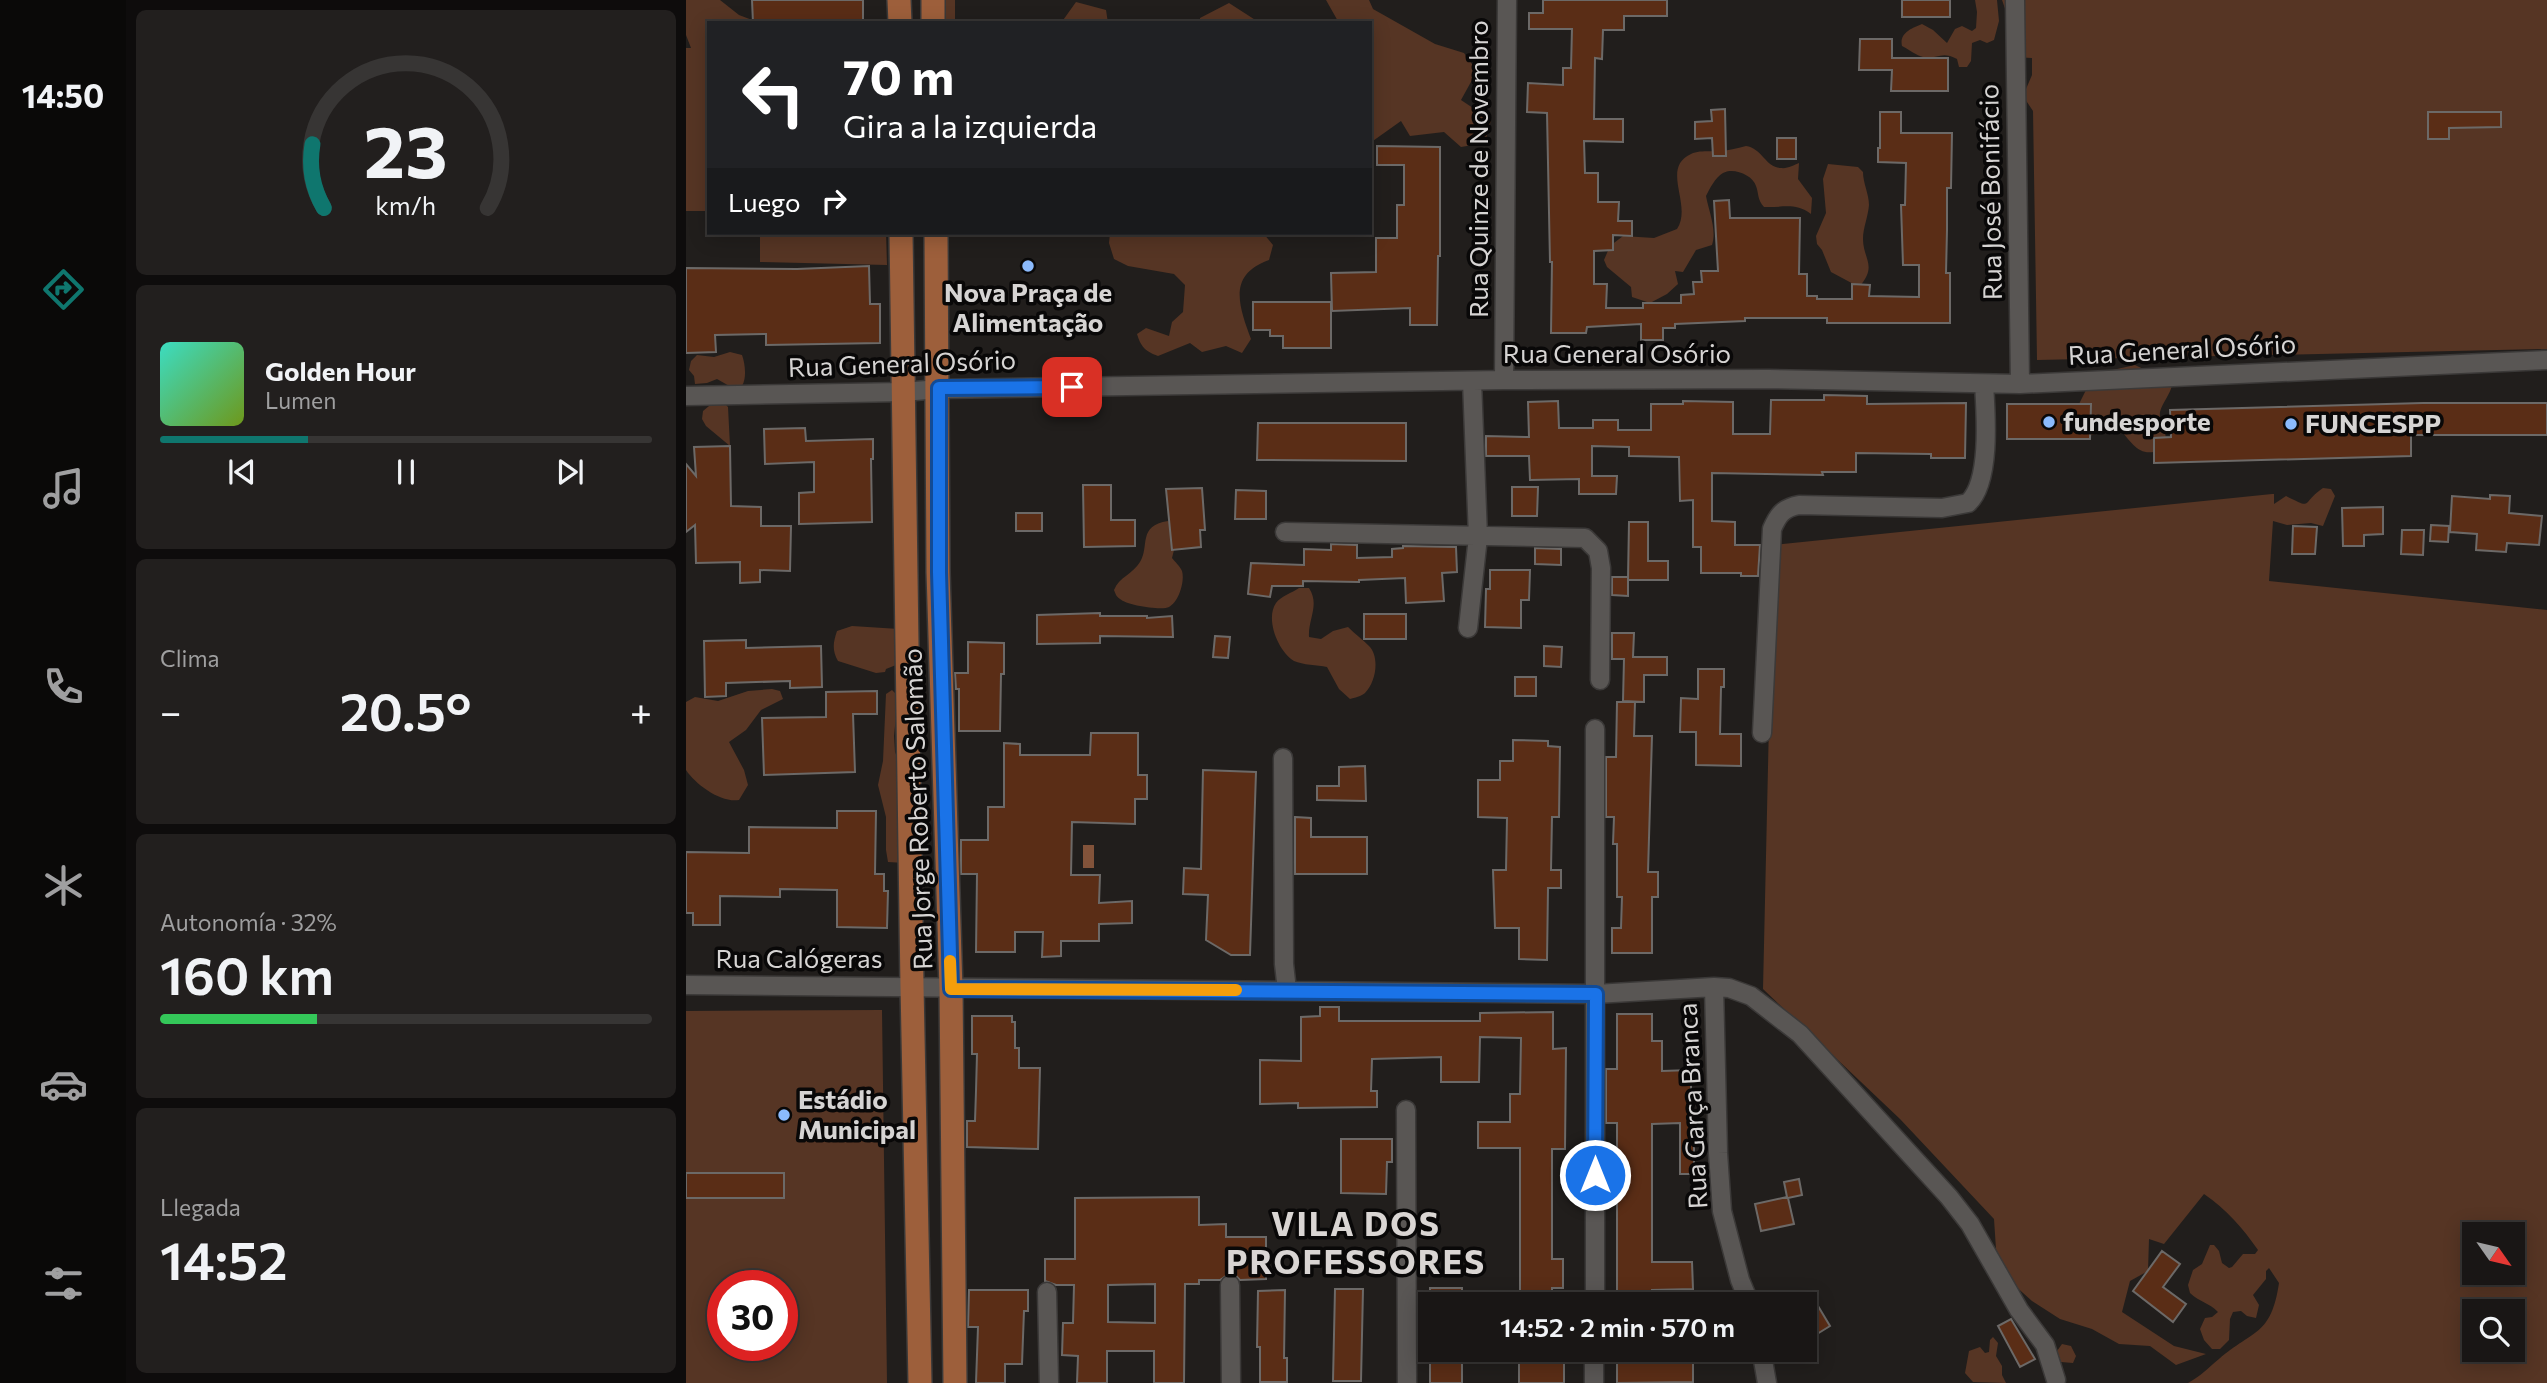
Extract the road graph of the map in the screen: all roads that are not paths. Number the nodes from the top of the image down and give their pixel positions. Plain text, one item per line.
1 (899, 0) edge
2 (933, 0) edge
3 (1507, 0) edge
4 (2015, 0) edge
5 (900, 21) edge
6 (933, 21) edge
7 (901, 235) edge
8 (936, 235) edge
9 (2547, 360) edge
10 (1504, 380) junction
11 (1472, 381) junction
12 (1984, 384) junction
13 (2020, 384) junction
14 (939, 388) junction
15 (903, 392) junction
16 (686, 396) edge
17 (1285, 532) dead end
18 (1478, 537) junction
19 (907, 572) junction
20 (939, 572) junction
21 (1468, 628) dead end
22 (1600, 680) dead end
23 (1595, 729) dead end
24 (1762, 733) dead end
25 (1283, 758) dead end
26 (686, 985) edge
27 (912, 986) junction
28 (1714, 987) junction
29 (951, 989) junction
30 (1287, 990) junction
31 (1596, 994) junction
32 (1406, 1110) dead end
33 (1230, 1285) dead end
34 (1047, 1292) dead end
35 (1595, 1292) edge
36 (1745, 1292) edge
37 (1594, 1362) edge
38 (1763, 1362) edge
39 (2056, 1380) dead end
40 (920, 1383) edge
41 (955, 1383) edge
42 (1049, 1383) edge
43 (1231, 1383) edge
44 (1407, 1383) edge
45 (1594, 1383) edge
46 (1767, 1383) edge

1 - 5 main road
2 - 6 main road
3 - 10 street, Rua Quinze de Novembro
4 - 13 street, Rua José Bonifácio
7 - 15 main road, Rua Jorge Roberto Salomão
8 - 14 main road, Rua Jorge Roberto Salomão
9 - 13 street, Rua General Osório
10 - 11 street, Rua General Osório
10 - 12 street, Rua General Osório
11 - 14 street, Rua General Osório
11 - 18 street
12 - 13 street, Rua General Osório
12 - 24 street
14 - 15 street, Rua General Osório
14 - 20 main road, Rua Jorge Roberto Salomão
15 - 16 street, Rua General Osório
15 - 19 main road, Rua Jorge Roberto Salomão
17 - 18 street
18 - 21 street
18 - 22 street
19 - 20 main road
19 - 27 main road, Rua Jorge Roberto Salomão
20 - 29 main road, Rua Jorge Roberto Salomão
23 - 31 street
25 - 30 street
26 - 27 street, Rua Calógeras
27 - 29 street, Rua Calógeras
27 - 40 main road, Rua Jorge Roberto Salomão
28 - 31 street, Rua Calógeras
28 - 36 street, Rua Garça Branca
28 - 39 street, Rua Calógeras
29 - 30 street, Rua Calógeras
29 - 41 main road, Rua Jorge Roberto Salomão
30 - 31 street, Rua Calógeras
31 - 35 street
32 - 44 street
33 - 43 street
34 - 42 street
37 - 45 street
38 - 46 street

